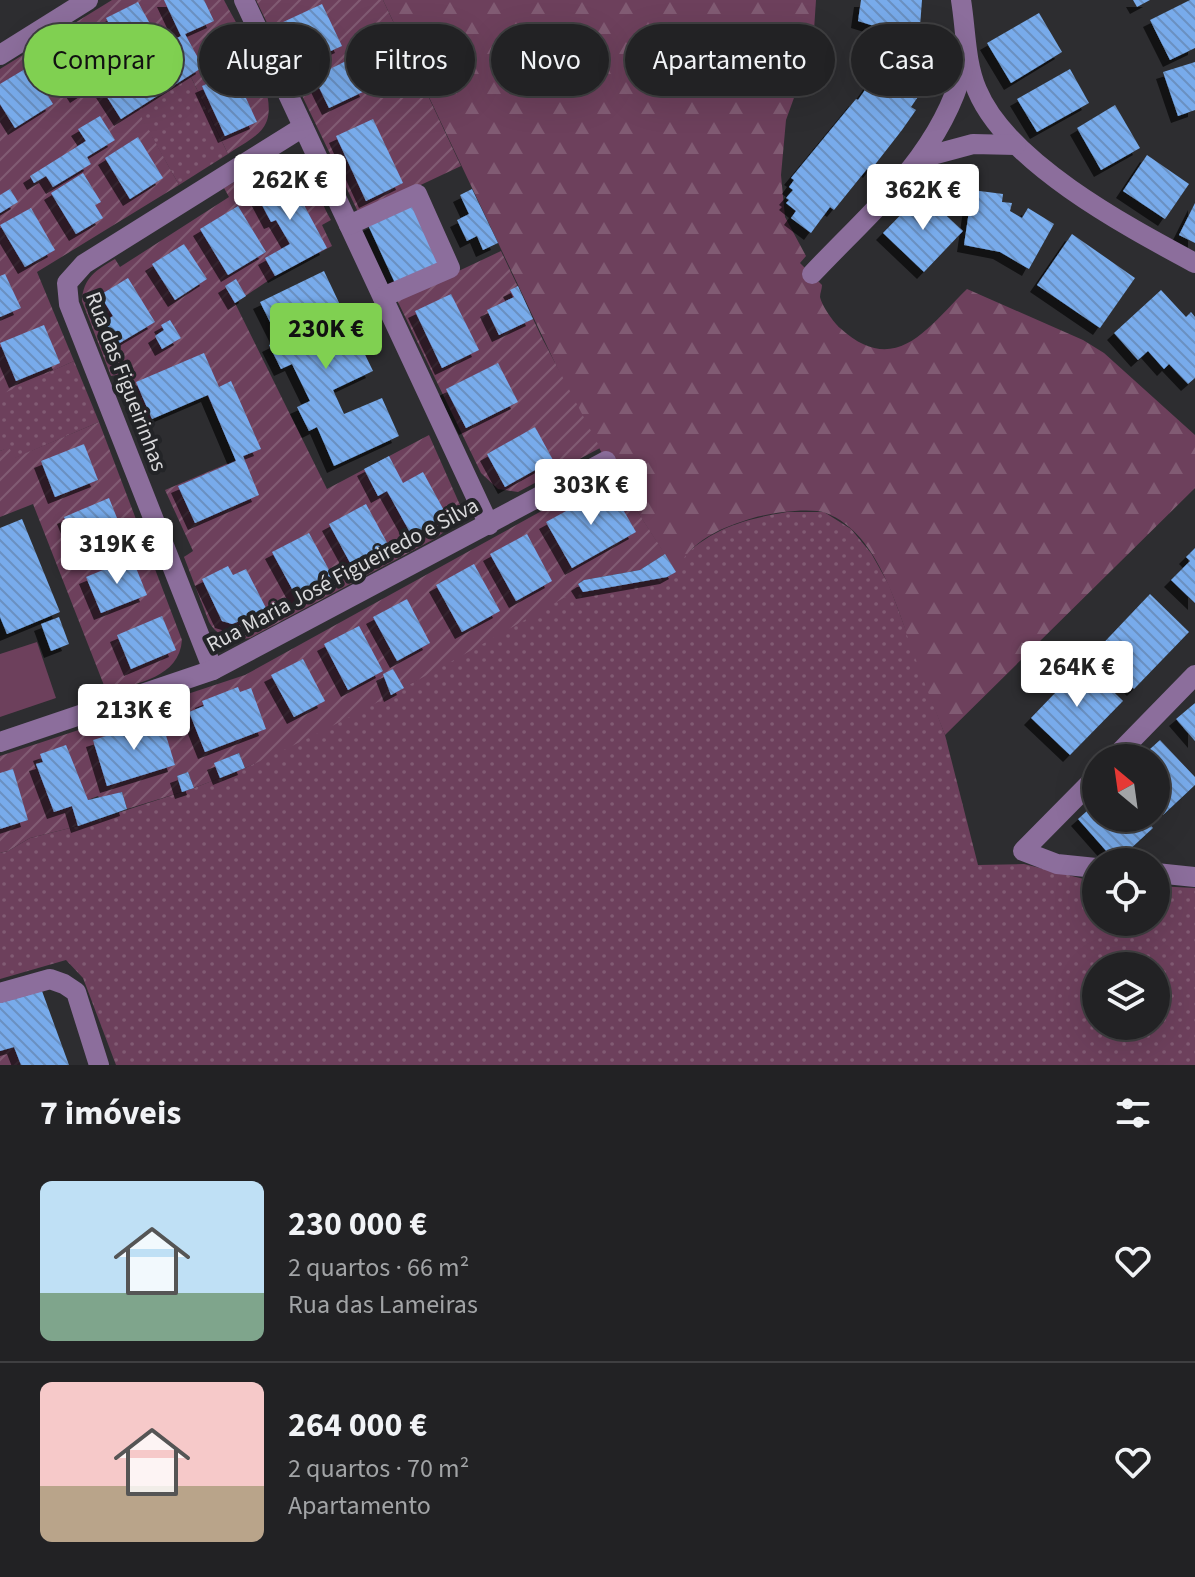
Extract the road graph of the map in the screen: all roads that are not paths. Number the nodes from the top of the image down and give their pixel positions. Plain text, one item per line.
1 (88, 0) edge
2 (244, 0) edge
3 (961, 0) edge
4 (967, 49) junction
5 (0, 55) edge
6 (303, 127) junction
7 (1016, 145) junction
8 (921, 158) junction
9 (349, 225) junction
10 (1195, 263) edge
11 (812, 274) dead end
12 (383, 297) junction
13 (606, 461) dead end
14 (489, 525) junction
15 (213, 670) junction
16 (1195, 675) edge
17 (0, 742) edge
18 (1128, 744) edge
19 (1082, 791) edge
20 (1082, 867) edge
21 (1170, 874) edge
22 (1195, 877) edge
23 (0, 993) edge
24 (99, 1065) edge

1 - 5 street
2 - 6 street
3 - 4 street
4 - 7 street
4 - 8 street
6 - 9 street
6 - 15 street, Rua das Figueirinhas
7 - 8 street
7 - 10 street
8 - 11 street
9 - 12 street
9 - 12 street
12 - 14 street
13 - 14 street, Rua Maria José Figueiredo e Silva
14 - 15 street, Rua Maria José Figueiredo e Silva
15 - 17 street, Rua Maria José Figueiredo e Silva
16 - 18 street
19 - 20 street
21 - 22 street
23 - 24 street

